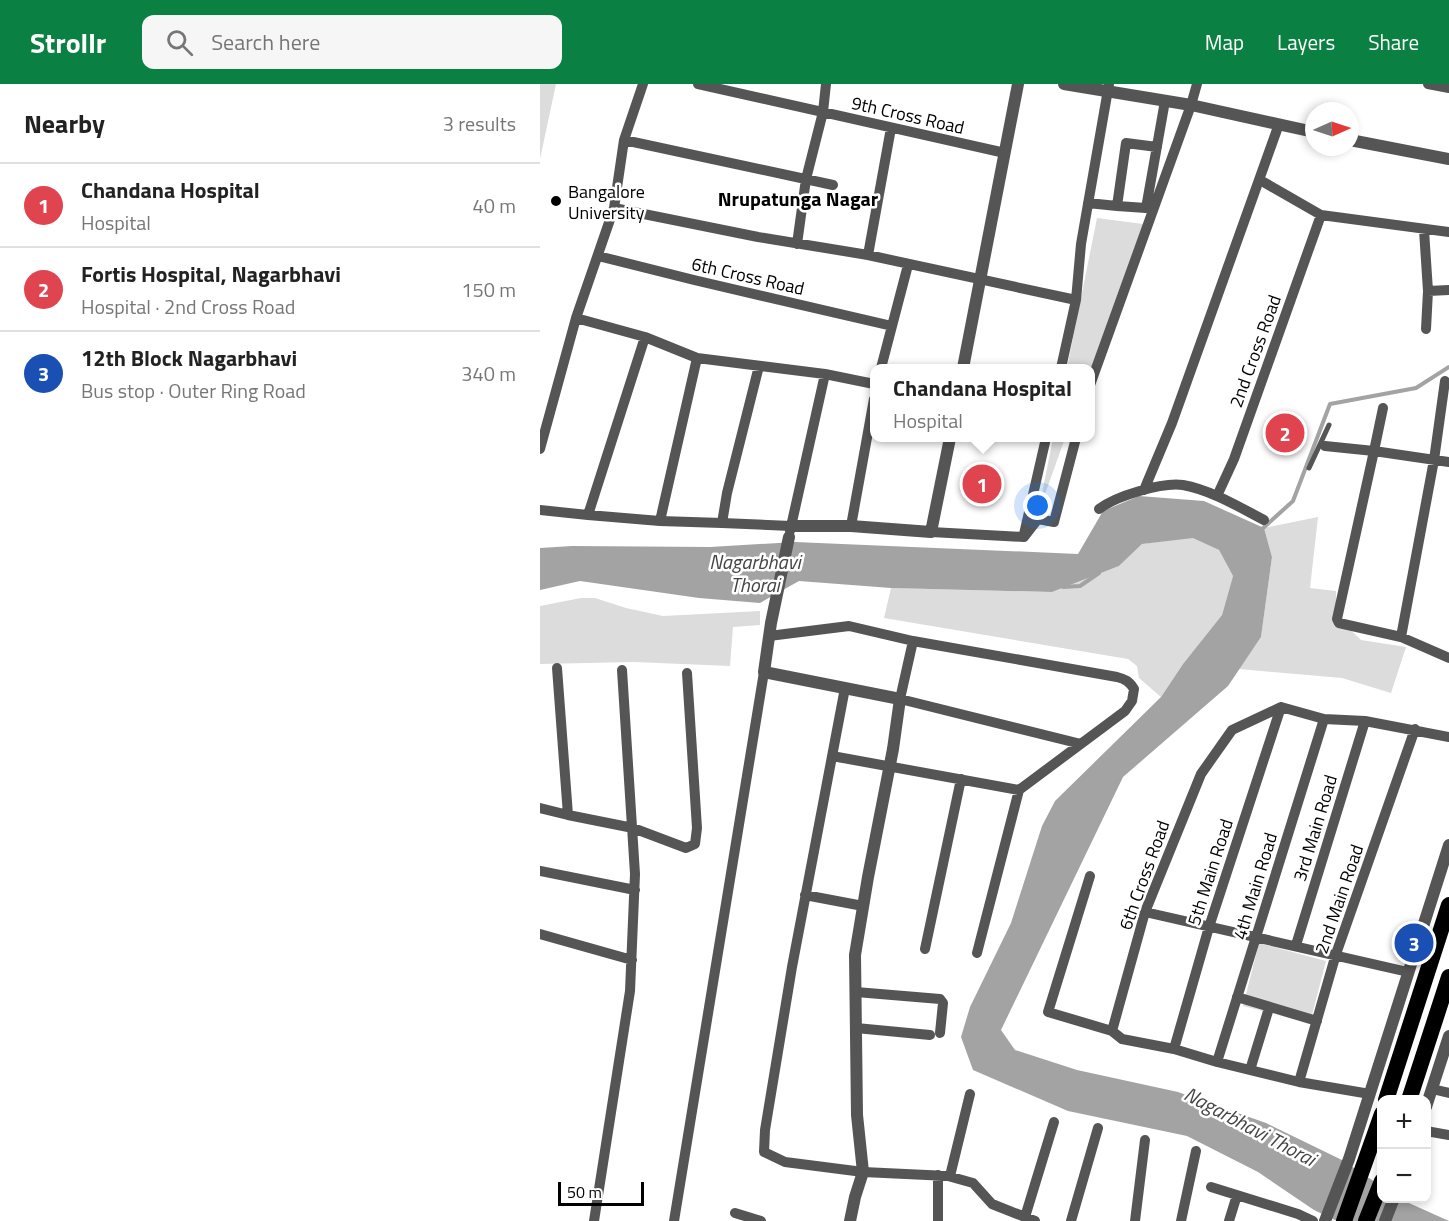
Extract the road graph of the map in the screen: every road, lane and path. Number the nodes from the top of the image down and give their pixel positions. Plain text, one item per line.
1 (642, 84) edge
2 (698, 84) edge
3 (826, 84) edge
4 (1018, 84) edge
5 (1064, 84) edge
6 (1197, 84) edge
7 (1428, 84) edge
8 (1108, 88) edge
9 (1449, 88) edge
10 (1165, 101) junction
11 (1191, 105) junction
12 (823, 112) junction
13 (1279, 124) junction
14 (891, 128) junction
15 (1305, 130) edge
16 (624, 140) junction
17 (1359, 142) edge
18 (1157, 147) junction
19 (1005, 153) junction
20 (1449, 159) edge
21 (806, 179) junction
22 (1260, 180) junction
23 (833, 185) dead end
24 (1088, 203) junction
25 (1117, 206) junction
26 (614, 208) junction
27 (1321, 215) junction
28 (1424, 230) junction
29 (1449, 232) edge
30 (797, 244) junction
31 (868, 255) junction
32 (598, 256) junction
33 (908, 265) junction
34 (981, 279) junction
35 (1449, 290) edge
36 (1428, 291) junction
37 (1076, 300) junction
38 (576, 318) junction
39 (892, 326) junction
40 (1426, 329) dead end
41 (645, 337) junction
42 (697, 358) junction
43 (882, 364) edge
44 (964, 364) edge
45 (1062, 364) edge
46 (759, 366) junction
47 (1095, 372) edge
48 (825, 374) junction
49 (1446, 381) dead end
50 (870, 383) edge
51 (1383, 408) dead end
52 (870, 421) edge
53 (1329, 425) dead end
54 (949, 442) edge
55 (1045, 442) edge
56 (1075, 442) edge
57 (1323, 445) junction
58 (540, 449) edge
59 (1374, 450) junction
60 (1434, 460) junction
61 (1449, 462) edge
62 (1309, 468) dead end
63 (1144, 490) junction
64 (1217, 496) junction
65 (1099, 509) dead end
66 (540, 510) edge
67 (588, 515) junction
68 (660, 520) junction
69 (1264, 520) dead end
70 (722, 523) junction
71 (851, 526) junction
72 (790, 532) junction
73 (932, 532) junction
74 (1024, 537) junction
75 (769, 636) junction
76 (1401, 637) junction
77 (913, 641) junction
78 (1449, 658) edge
79 (557, 668) dead end
80 (622, 670) dead end
81 (764, 672) junction
82 (687, 673) dead end
83 (845, 688) junction
84 (900, 699) junction
85 (1281, 706) junction
86 (1324, 719) junction
87 (1365, 721) junction
88 (1415, 729) junction
89 (1449, 737) edge
90 (1081, 744) junction
91 (832, 756) junction
92 (890, 766) junction
93 (961, 779) junction
94 (1019, 790) junction
95 (540, 808) edge
96 (568, 815) junction
97 (633, 828) junction
98 (1449, 846) edge
99 (540, 871) edge
100 (1090, 876) dead end
101 (635, 890) junction
102 (806, 895) junction
103 (1449, 905) edge
104 (863, 906) junction
105 (1145, 912) junction
106 (1209, 927) junction
107 (540, 934) edge
108 (1255, 938) junction
109 (1296, 945) junction
110 (925, 949) dead end
111 (977, 953) dead end
112 (1336, 954) junction
113 (632, 960) junction
114 (1408, 972) junction
115 (1449, 977) edge
116 (855, 992) junction
117 (1238, 997) junction
118 (1269, 1008) junction
119 (1317, 1021) junction
120 (856, 1028) junction
121 (1113, 1031) junction
122 (1449, 1036) edge
123 (1174, 1048) junction
124 (1217, 1062) junction
125 (1250, 1070) junction
126 (1299, 1082) junction
127 (1432, 1089) junction
128 (970, 1094) dead end
129 (1449, 1094) edge
130 (1378, 1095) edge
131 (1379, 1095) edge
132 (1411, 1095) edge
133 (1430, 1095) edge
134 (1377, 1097) edge
135 (1377, 1100) edge
136 (1054, 1122) dead end
137 (1377, 1124) edge
138 (1098, 1128) dead end
139 (1431, 1132) edge
140 (1449, 1135) edge
141 (1145, 1140) dead end
142 (1196, 1151) dead end
143 (1357, 1163) junction
144 (863, 1172) junction
145 (938, 1175) junction
146 (950, 1176) junction
147 (1211, 1187) dead end
148 (1377, 1192) edge
149 (1237, 1196) junction
150 (1392, 1203) edge
151 (735, 1214) dead end
152 (1030, 1219) edge
153 (1325, 1219) edge
154 (594, 1221) edge
155 (674, 1221) edge
156 (761, 1221) edge
157 (850, 1221) edge
158 (938, 1221) edge
159 (1071, 1221) edge
160 (1135, 1221) edge
161 (1181, 1221) edge
162 (1229, 1221) edge
163 (1312, 1221) edge
164 (1344, 1221) edge
165 (1366, 1221) edge
166 (1385, 1221) edge

1 - 16 street
2 - 12 street, 9th Cross Road
3 - 12 street
4 - 19 street
5 - 8 street
6 - 11 street
7 - 9 street
8 - 10 street
8 - 24 street
10 - 11 street
10 - 18 street
11 - 13 street
11 - 47 street
12 - 14 street, 9th Cross Road
12 - 21 street
13 - 15 street
13 - 22 street
14 - 19 street, 9th Cross Road
14 - 31 street
16 - 21 street
16 - 26 street
17 - 20 street
18 - 25 street
18 - 25 street
19 - 34 street
21 - 23 street
21 - 30 street
22 - 27 street
22 - 63 street
24 - 25 street
24 - 37 street
26 - 30 street
26 - 32 street
27 - 28 street
27 - 64 street, 2nd Cross Road
28 - 29 street
28 - 36 street
30 - 31 street
31 - 33 street
32 - 38 street
32 - 39 street, 6th Cross Road
33 - 34 street
33 - 39 street
34 - 37 street
34 - 44 street
35 - 36 street
36 - 40 street
37 - 45 street
38 - 41 street
38 - 58 street
39 - 43 street
41 - 42 street
41 - 67 street
42 - 46 street
42 - 68 street
46 - 48 street
46 - 70 street
48 - 50 street
48 - 72 street
49 - 60 street
51 - 59 street
52 - 71 street
53 - 57 lane
54 - 73 street
55 - 74 street
56 - 74 street
57 - 59 street
57 - 62 lane
59 - 60 street
59 - 76 street
60 - 61 street
60 - 76 street
63 - 64 street
63 - 65 street
64 - 69 street
66 - 67 street
67 - 68 street
68 - 70 street
70 - 72 street
71 - 72 street
71 - 73 street
72 - 75 street
73 - 74 street
75 - 77 street
75 - 81 street
76 - 78 street
77 - 84 street
77 - 90 street
79 - 96 street
80 - 97 street
81 - 83 street
81 - 155 street
82 - 97 street
83 - 84 street
83 - 91 street
84 - 90 street
84 - 92 street
85 - 86 street
85 - 105 street, 6th Cross Road
85 - 106 street, 5th Main Road
86 - 87 street
86 - 108 street, 4th Main Road
87 - 88 street
87 - 109 street, 3rd Main Road
88 - 89 street
88 - 112 street, 2nd Main Road
90 - 94 street
91 - 92 street
91 - 102 street
92 - 93 street
92 - 104 street
93 - 94 street
93 - 110 street
94 - 111 street
95 - 96 street
96 - 97 street
97 - 101 street
98 - 114 street
99 - 101 street
100 - 121 street
101 - 113 street
102 - 104 street
102 - 144 street
103 - 131 highway
104 - 116 street
105 - 106 street
105 - 121 street, 6th Cross Road
106 - 108 street
106 - 123 street, 5th Main Road
107 - 113 street
108 - 109 street
108 - 117 street, 4th Main Road
109 - 112 street
112 - 114 street
112 - 119 street, 2nd Main Road
113 - 154 street
114 - 130 street
115 - 132 highway
116 - 120 street
116 - 120 street
117 - 118 street
117 - 124 street, 4th Main Road
118 - 119 street
118 - 125 street
119 - 126 street, 2nd Main Road
120 - 144 street
121 - 123 street
122 - 127 street
123 - 124 street
124 - 125 street
125 - 126 street
126 - 134 street
127 - 129 street
127 - 133 street
128 - 146 street
135 - 143 street
136 - 152 street
137 - 143 highway
138 - 159 street
139 - 140 street
141 - 160 street
142 - 161 street
143 - 153 street
143 - 164 highway
144 - 145 street
144 - 157 street
145 - 146 street
145 - 158 street
146 - 152 street
147 - 149 street
148 - 165 highway
149 - 162 street
149 - 163 street
150 - 166 street
151 - 156 street

